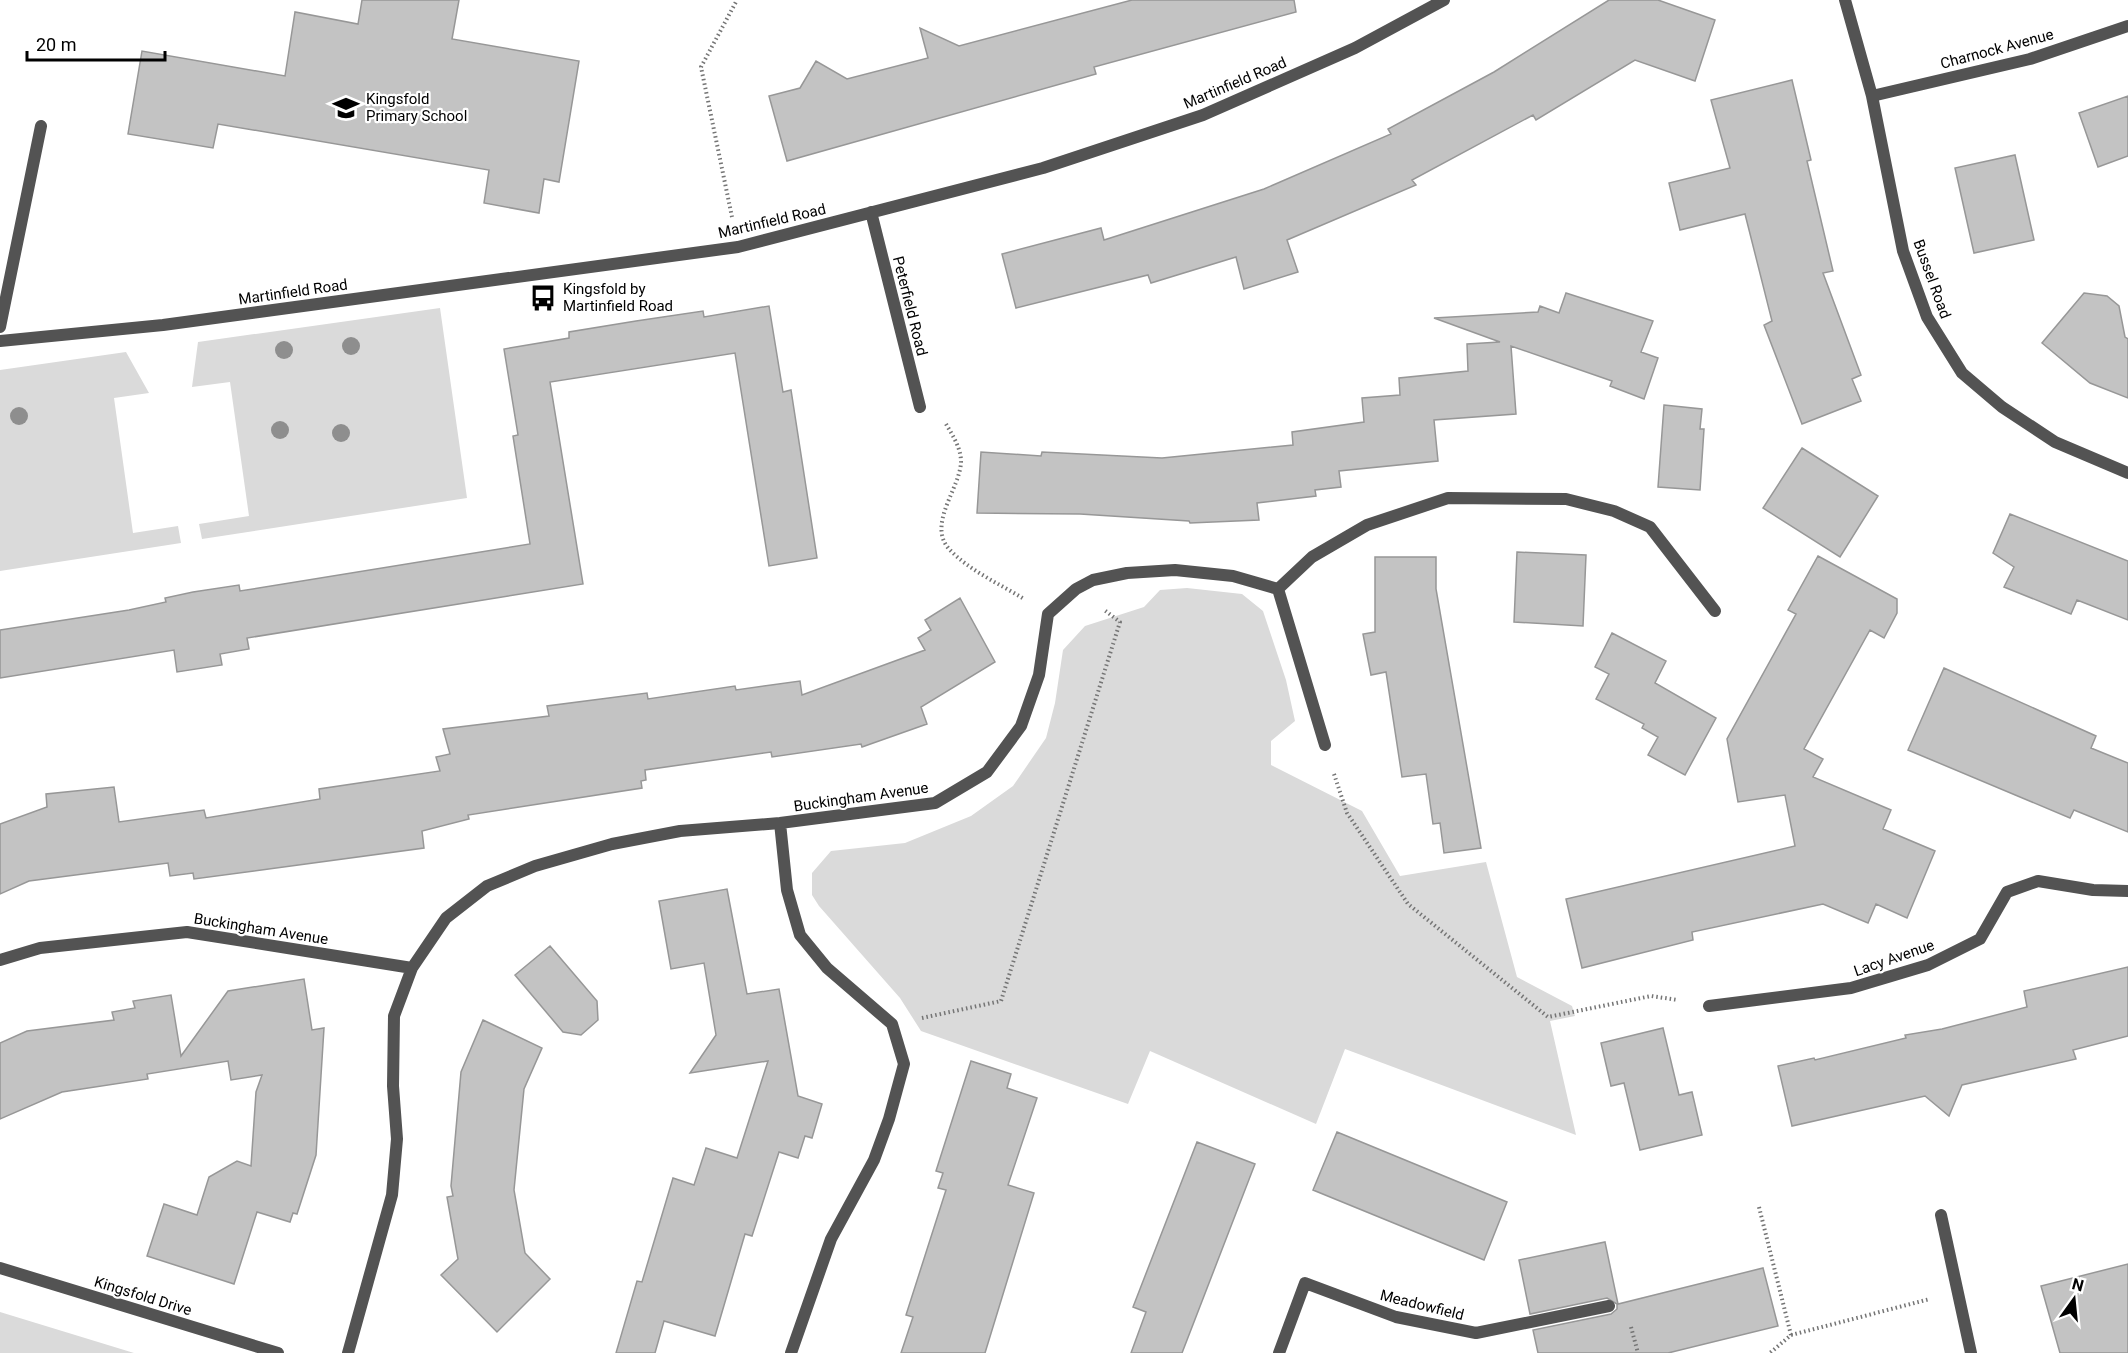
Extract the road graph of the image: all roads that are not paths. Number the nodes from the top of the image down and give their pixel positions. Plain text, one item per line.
1 (1444, 0) edge
2 (1845, 0) edge
3 (2128, 26) edge
4 (1872, 96) junction
5 (41, 126) dead end
6 (871, 212) junction
7 (0, 327) edge
8 (0, 341) edge
9 (920, 407) road end
10 (2128, 473) edge
11 (1278, 589) junction
12 (1715, 611) dead end
13 (1325, 745) road end
14 (780, 823) junction
15 (2128, 891) edge
16 (0, 960) edge
17 (412, 968) junction
18 (1709, 1006) road end
19 (1941, 1215) dead end
20 (0, 1268) edge
21 (1609, 1306) dead end
22 (278, 1353) edge
23 (348, 1353) edge
24 (791, 1353) edge
25 (1278, 1353) edge
26 (1971, 1353) edge

1 - 6 street, Martinfield Road
2 - 4 street, Bussel Road
3 - 4 street, Charnock Avenue
4 - 10 street, Bussel Road
5 - 7 street
6 - 8 street, Martinfield Road
6 - 9 street, Peterfield Road
11 - 12 street
11 - 13 street
11 - 14 street, Buckingham Avenue
14 - 17 street, Buckingham Avenue
14 - 24 street, Buckingham Avenue
15 - 18 street, Lacy Avenue
16 - 17 street, Buckingham Avenue
17 - 23 street, Buckingham Avenue
19 - 26 street
20 - 22 street, Kingsfold Drive
21 - 25 street, Meadowfield

